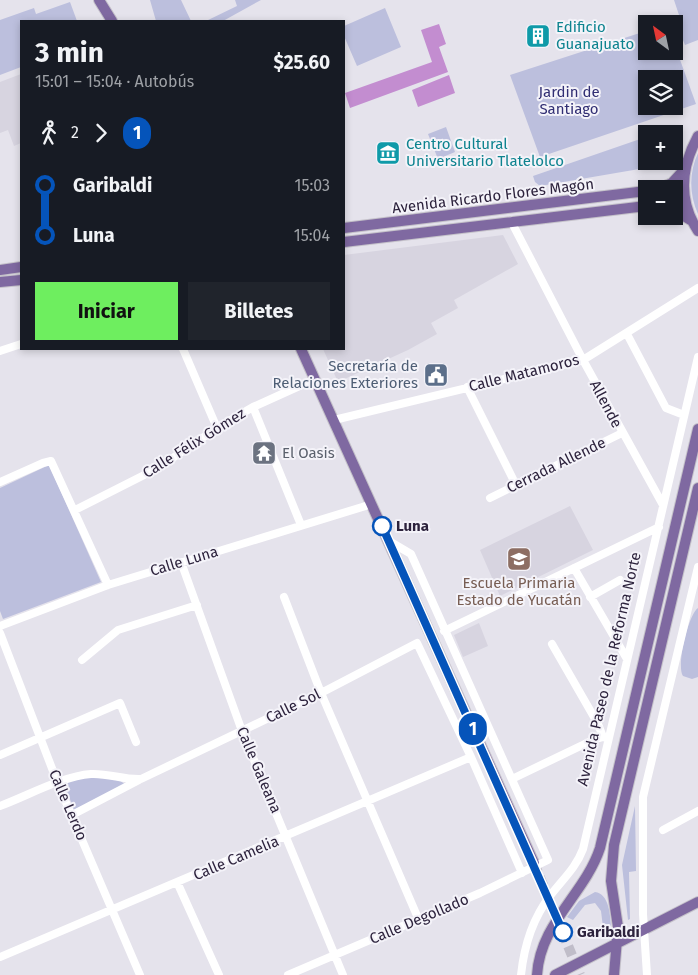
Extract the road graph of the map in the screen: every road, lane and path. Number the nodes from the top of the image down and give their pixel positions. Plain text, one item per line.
1 (98, 0) edge
2 (111, 20) edge
3 (698, 136) edge
4 (684, 170) junction
5 (675, 180) edge
6 (638, 192) edge
7 (638, 207) edge
8 (683, 216) edge
9 (512, 221) junction
10 (692, 222) junction
11 (345, 228) edge
12 (698, 232) edge
13 (345, 242) edge
14 (20, 267) edge
15 (0, 270) edge
16 (20, 280) edge
17 (0, 282) edge
18 (698, 288) edge
19 (627, 334) junction
20 (20, 344) edge
21 (183, 350) edge
22 (301, 350) edge
23 (0, 351) edge
24 (698, 357) edge
25 (582, 360) junction
26 (315, 379) junction
27 (467, 387) junction
28 (253, 407) junction
29 (684, 415) junction
30 (334, 420) junction
31 (217, 428) junction
32 (698, 429) edge
33 (622, 433) junction
34 (0, 482) edge
35 (516, 485) junction
36 (698, 488) edge
37 (490, 498) dead end
38 (372, 504) junction
39 (663, 505) junction
40 (75, 510) junction
41 (301, 525) junction
42 (659, 527) junction
43 (390, 541) junction
44 (180, 562) junction
45 (698, 567) edge
46 (574, 568) junction
47 (620, 580) dead end
48 (108, 585) junction
49 (695, 593) edge
50 (284, 597) dead end
51 (590, 597) junction
52 (196, 604) junction
53 (0, 626) edge
54 (444, 631) junction
55 (0, 633) edge
56 (552, 644) dead end
57 (627, 659) junction
58 (82, 660) dead end
59 (321, 693) junction
60 (242, 730) junction
61 (40, 737) junction
62 (605, 738) junction
63 (136, 742) dead end
64 (0, 755) edge
65 (471, 757) junction
66 (141, 779) junction
67 (512, 779) junction
68 (58, 784) junction
69 (369, 801) junction
70 (0, 806) edge
71 (698, 811) edge
72 (72, 815) junction
73 (663, 830) dead end
74 (288, 836) junction
75 (534, 863) tunnel mouth
76 (522, 873) junction
77 (177, 882) junction
78 (698, 902) edge
79 (112, 910) junction
80 (418, 918) junction
81 (644, 931) junction
82 (617, 945) junction
83 (335, 955) junction
84 (0, 957) edge
85 (140, 975) edge
86 (219, 975) edge
87 (288, 975) edge
88 (343, 975) edge
89 (521, 975) edge
90 (537, 975) edge
91 (555, 975) edge
92 (614, 975) edge
93 (647, 975) edge

1 - 2 main road
3 - 4 main road
4 - 5 main road
4 - 10 main road
6 - 11 main road, Avenida Ricardo Flores Magón
7 - 9 main road, Avenida Ricardo Flores Magón
8 - 10 main road
9 - 13 main road, Avenida Ricardo Flores Magón
9 - 25 street, Allende
10 - 12 main road
14 - 15 main road
16 - 17 main road
18 - 19 street, Calle Matamoros
19 - 25 street, Calle Matamoros
19 - 29 street
20 - 23 street
21 - 31 street
22 - 26 main road
24 - 29 street, Avenida Paseo de la Reforma Norte
25 - 27 street, Calle Matamoros
25 - 33 street, Allende
26 - 28 street, Calle Félix Gómez
26 - 30 main road
27 - 30 street, Calle Matamoros
27 - 35 street
28 - 31 street, Calle Félix Gómez
28 - 41 street
29 - 39 street, Avenida Paseo de la Reforma Norte
30 - 38 main road
31 - 40 street, Calle Félix Gómez
32 - 90 main road
33 - 35 street, Cerrada Allende
33 - 39 street, Allende
34 - 40 street
35 - 37 street, Cerrada Allende
36 - 82 main road
38 - 41 street, Calle Luna
38 - 43 main road
39 - 42 street, Avenida Paseo de la Reforma Norte
40 - 48 street
41 - 44 street, Calle Luna
42 - 46 street
42 - 57 street, Avenida Paseo de la Reforma Norte
43 - 54 street
43 - 75 main road
44 - 48 street, Calle Luna
44 - 52 street, Calle Galeana
45 - 49 street
46 - 51 street
46 - 54 street
47 - 51 street
48 - 53 street, Calle Luna
49 - 81 street
50 - 59 street
51 - 57 street
52 - 58 street
52 - 60 street, Calle Galeana
54 - 67 street
55 - 61 street, Calle Lerdo
56 - 62 street
57 - 62 street, Avenida Paseo de la Reforma Norte
59 - 60 street, Calle Sol
59 - 65 street, Calle Sol
59 - 69 street
60 - 66 street, Calle Sol
60 - 74 street, Calle Galeana
61 - 63 street
61 - 64 street
61 - 68 street, Calle Lerdo
62 - 67 street
62 - 89 street, Avenida Paseo de la Reforma Norte
65 - 69 street, Calle Camelia
65 - 76 street
66 - 68 street
66 - 72 street, Calle Sol
67 - 76 street, Calle Degollado
68 - 70 street
68 - 72 street, Calle Lerdo
69 - 74 street, Calle Camelia
69 - 80 street
71 - 73 street
72 - 79 street, Calle Lerdo
74 - 77 street, Calle Camelia
74 - 83 street, Calle Galeana
76 - 80 street, Calle Degollado
77 - 79 street, Calle Camelia
77 - 86 street
78 - 81 main road
79 - 84 street, Calle Camelia
79 - 85 street, Calle Lerdo
80 - 83 street, Calle Degollado
81 - 82 main road
81 - 93 street
82 - 91 main road
82 - 92 main road
83 - 87 street, Calle Degollado
83 - 88 street, Calle Galeana

